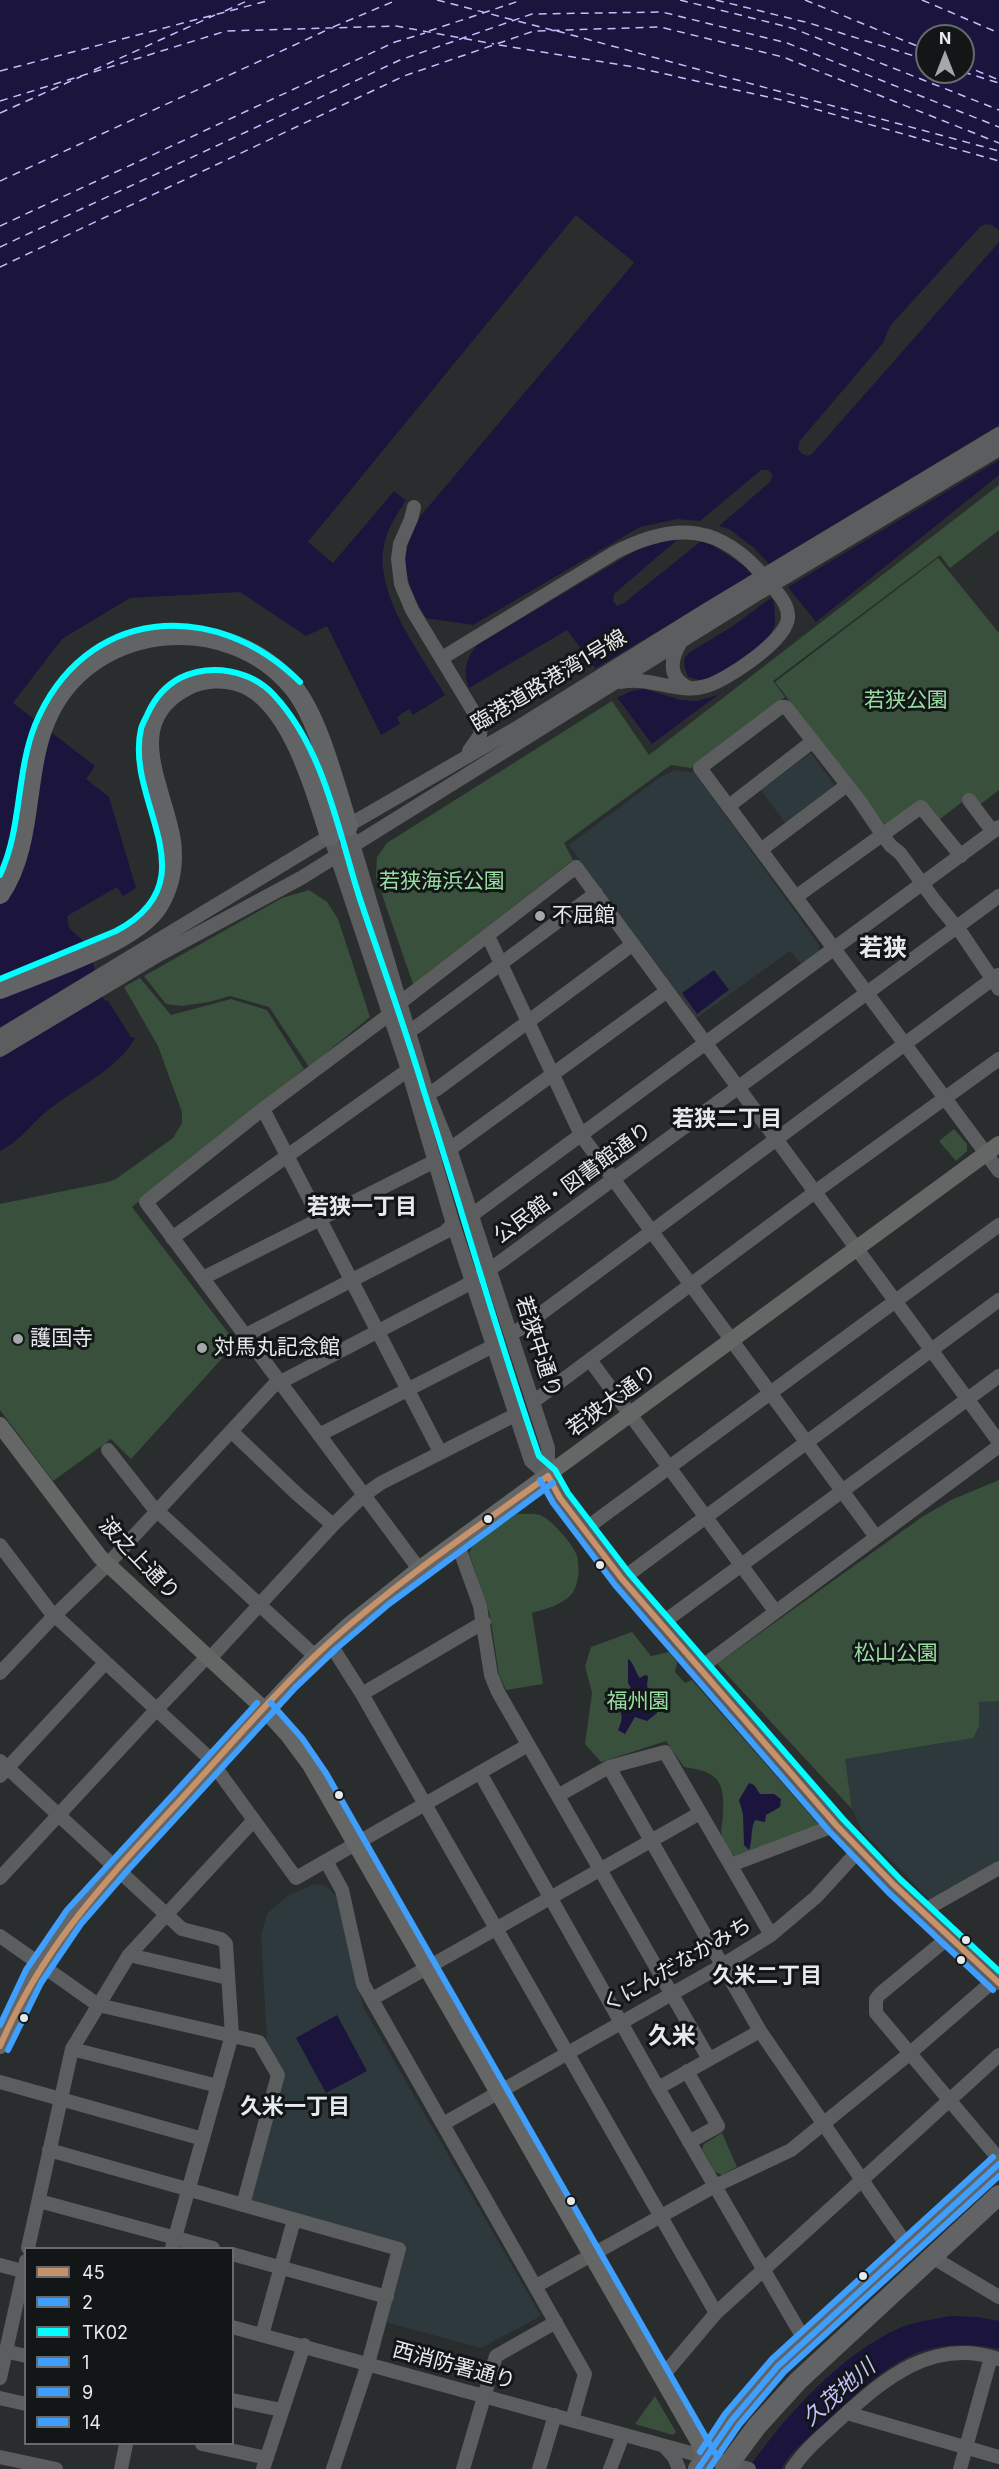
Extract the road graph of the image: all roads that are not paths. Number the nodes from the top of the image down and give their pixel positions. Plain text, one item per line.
1 (999, 434) edge
2 (999, 449) edge
3 (414, 507) dead end
4 (680, 643) junction
5 (442, 658) junction
6 (613, 684) junction
7 (691, 689) junction
8 (588, 691) junction
9 (481, 724) junction
10 (520, 726) junction
11 (813, 741) junction
12 (461, 759) junction
13 (847, 785) junction
14 (969, 800) dead end
15 (729, 806) junction
16 (996, 830) edge
17 (882, 834) junction
18 (350, 836) junction
19 (334, 847) junction
20 (762, 849) junction
21 (961, 856) junction
22 (922, 884) junction
23 (596, 893) junction
24 (0, 894) edge
25 (999, 896) edge
26 (797, 897) junction
27 (957, 927) junction
28 (488, 936) junction
29 (633, 944) junction
30 (835, 949) junction
31 (501, 965) junction
32 (124, 969) junction
33 (997, 981) edge
34 (0, 989) edge
35 (667, 992) junction
36 (868, 994) junction
37 (401, 1002) junction
38 (390, 1014) junction
39 (528, 1023) junction
40 (408, 1031) junction
41 (0, 1036) edge
42 (705, 1044) junction
43 (905, 1044) junction
44 (0, 1050) edge
45 (999, 1059) edge
46 (408, 1070) junction
47 (553, 1075) junction
48 (738, 1089) junction
49 (422, 1096) junction
50 (945, 1099) junction
51 (263, 1109) junction
52 (581, 1135) junction
53 (775, 1139) junction
54 (993, 1148) edge
55 (450, 1149) junction
56 (287, 1155) junction
57 (435, 1161) junction
58 (999, 1171) edge
59 (613, 1180) junction
60 (814, 1193) junction
61 (471, 1215) junction
62 (319, 1219) junction
63 (453, 1224) junction
64 (999, 1225) edge
65 (651, 1232) junction
66 (172, 1238) junction
67 (856, 1249) junction
68 (490, 1269) junction
69 (203, 1278) junction
70 (351, 1281) junction
71 (472, 1281) junction
72 (691, 1286) junction
73 (999, 1300) edge
74 (895, 1301) junction
75 (377, 1331) junction
76 (512, 1333) junction
77 (246, 1335) junction
78 (732, 1341) junction
79 (493, 1346) junction
80 (931, 1351) junction
81 (590, 1360) junction
82 (999, 1376) edge
83 (279, 1382) junction
84 (407, 1389) junction
85 (769, 1393) junction
86 (967, 1400) junction
87 (533, 1402) junction
88 (515, 1415) junction
89 (631, 1415) junction
90 (0, 1425) edge
91 (231, 1431) junction
92 (319, 1435) junction
93 (999, 1442) edge
94 (806, 1443) junction
95 (999, 1446) edge
96 (108, 1450) dead end
97 (440, 1452) junction
98 (670, 1466) junction
99 (548, 1476) junction
100 (842, 1491) junction
101 (364, 1495) junction
102 (156, 1510) junction
103 (705, 1515) junction
104 (333, 1525) junction
105 (584, 1532) junction
106 (876, 1537) junction
107 (457, 1542) junction
108 (0, 1545) edge
109 (107, 1564) junction
110 (741, 1564) junction
111 (419, 1569) junction
112 (622, 1579) junction
113 (259, 1606) junction
114 (775, 1611) junction
115 (55, 1615) junction
116 (484, 1622) junction
117 (661, 1624) junction
118 (329, 1642) junction
119 (315, 1656) junction
120 (209, 1658) junction
121 (105, 1663) junction
122 (700, 1668) junction
123 (0, 1673) edge
124 (362, 1694) junction
125 (264, 1709) junction
126 (156, 1710) junction
127 (528, 1745) junction
128 (213, 1764) junction
129 (609, 1767) junction
130 (2, 1768) edge
131 (480, 1773) junction
132 (559, 1795) junction
133 (424, 1805) junction
134 (700, 1813) junction
135 (58, 1814) junction
136 (254, 1820) junction
137 (836, 1826) junction
138 (651, 1841) junction
139 (356, 1844) junction
140 (860, 1850) junction
141 (326, 1861) junction
142 (731, 1865) junction
143 (999, 1868) edge
144 (117, 1869) junction
145 (601, 1869) junction
146 (0, 1878) edge
147 (551, 1897) junction
148 (924, 1914) junction
149 (166, 1915) junction
150 (495, 1929) junction
151 (771, 1935) junction
152 (0, 1936) edge
153 (949, 1937) junction
154 (129, 1955) junction
155 (41, 1963) junction
156 (721, 1966) junction
157 (426, 1968) junction
158 (228, 1978) junction
159 (998, 1979) edge
160 (672, 1995) junction
161 (372, 1999) junction
162 (98, 2004) junction
163 (621, 2021) junction
164 (760, 2031) junction
165 (232, 2035) junction
166 (0, 2046) edge
167 (72, 2049) junction
168 (566, 2053) junction
169 (909, 2054) junction
170 (999, 2055) edge
171 (709, 2059) junction
172 (687, 2071) junction
173 (0, 2082) edge
174 (218, 2086) junction
175 (658, 2088) junction
176 (498, 2092) junction
177 (60, 2099) junction
178 (949, 2101) junction
179 (443, 2124) junction
180 (824, 2126) junction
181 (203, 2139) junction
182 (689, 2142) junction
183 (49, 2150) junction
184 (999, 2158) edge
185 (999, 2164) edge
186 (860, 2180) junction
187 (715, 2186) junction
188 (189, 2189) junction
189 (999, 2195) edge
190 (39, 2201) junction
191 (243, 2205) junction
192 (660, 2217) junction
193 (294, 2220) junction
194 (174, 2243) edge
195 (28, 2247) edge
196 (205, 2247) edge
197 (908, 2247) junction
198 (234, 2255) edge
199 (591, 2256) junction
200 (932, 2257) junction
201 (0, 2265) edge
202 (281, 2267) junction
203 (24, 2268) edge
204 (763, 2269) junction
205 (24, 2272) edge
206 (536, 2286) junction
207 (997, 2294) edge
208 (387, 2297) junction
209 (716, 2313) junction
210 (556, 2322) junction
211 (234, 2328) edge
212 (262, 2335) junction
213 (805, 2341) junction
214 (304, 2345) junction
215 (5, 2351) junction
216 (24, 2356) edge
217 (995, 2358) edge
218 (368, 2364) junction
219 (0, 2378) edge
220 (661, 2378) junction
221 (484, 2396) junction
222 (0, 2398) edge
223 (234, 2400) edge
224 (24, 2404) edge
225 (282, 2410) junction
226 (847, 2413) junction
227 (555, 2415) junction
228 (572, 2420) junction
229 (623, 2435) junction
230 (126, 2445) edge
231 (205, 2445) edge
232 (663, 2446) junction
233 (966, 2447) junction
234 (0, 2457) edge
235 (999, 2457) edge
236 (703, 2463) edge
237 (265, 2464) edge
238 (737, 2467) edge
239 (56, 2469) edge
240 (121, 2469) edge
241 (333, 2469) edge
242 (463, 2469) edge
243 (539, 2469) edge
244 (610, 2469) edge
245 (679, 2469) edge
246 (792, 2469) edge
247 (960, 2469) edge

1 - 8 street, 臨港道路港湾1号線
2 - 4 street, 臨港道路港湾1号線
3 - 5 street
4 - 6 street, 臨港道路港湾1号線
4 - 7 street
5 - 7 street
5 - 9 street
6 - 7 street
6 - 8 street, 臨港道路港湾1号線
8 - 10 street, 臨港道路港湾1号線
8 - 18 street, 臨港道路港湾1号線
9 - 10 street
9 - 12 street
10 - 12 street, 臨港道路港湾1号線
11 - 13 street
11 - 15 street
11 - 15 street
12 - 18 street, 臨港道路港湾1号線
13 - 17 street
13 - 20 street
14 - 16 street
15 - 20 street
16 - 21 street
17 - 21 street
17 - 22 street
17 - 26 street
18 - 19 street, 臨港道路港湾1号線
18 - 19 street, 臨港道路港湾1号線
18 - 24 highway
18 - 37 street, 若狭中通り
19 - 32 street, 臨港道路港湾1号線
19 - 32 street, 臨港道路港湾1号線
19 - 34 highway
19 - 38 street, 若狭中通り
20 - 26 street
21 - 22 street
22 - 27 street
22 - 30 street
23 - 28 street
23 - 29 street
23 - 31 street
25 - 27 street, 公民館・図書館通り
26 - 30 street
27 - 33 street
27 - 36 street, 公民館・図書館通り
28 - 31 street
28 - 37 street
29 - 35 street
29 - 39 street
30 - 36 street
30 - 42 street
31 - 39 street
31 - 40 street
32 - 41 street
32 - 44 street
33 - 43 street
35 - 42 street
35 - 47 street
36 - 43 street
36 - 48 street, 公民館・図書館通り
37 - 40 street, 若狭中通り
38 - 46 street, 若狭中通り
38 - 51 street
39 - 47 street
39 - 49 street
40 - 49 street, 若狭中通り
42 - 48 street
42 - 52 street
43 - 50 street
43 - 53 street
45 - 50 street
46 - 49 street, 若狭中通り
46 - 56 street
47 - 52 street
47 - 55 street
48 - 53 street
48 - 59 street, 公民館・図書館通り
49 - 55 street, 若狭中通り
49 - 57 street, 若狭中通り
50 - 54 street
50 - 60 street
51 - 56 street
51 - 66 street
52 - 59 street
52 - 61 street
53 - 60 street
53 - 65 street
54 - 58 street
54 - 67 main road, 若狭大通り
55 - 61 street, 若狭中通り
56 - 62 street
56 - 66 street
57 - 62 street
57 - 63 street, 若狭中通り
59 - 65 street
59 - 68 street, 公民館・図書館通り
60 - 67 street
60 - 72 street
61 - 68 street, 若狭中通り
62 - 69 street
62 - 70 street
63 - 70 street
63 - 71 street, 若狭中通り
64 - 74 street
65 - 72 street
65 - 76 street
66 - 69 street
67 - 74 street
67 - 78 main road, 若狭大通り
68 - 71 street, 公民館・図書館通り
68 - 76 street, 若狭中通り
69 - 77 street
70 - 75 street
70 - 77 street
71 - 75 street, 公民館・図書館通り
71 - 79 street, 若狭中通り
72 - 78 street
72 - 81 street
73 - 80 street
74 - 80 street
74 - 85 street
75 - 83 street, 公民館・図書館通り
75 - 84 street
76 - 87 street, 若狭中通り
77 - 83 street
78 - 85 street
78 - 89 main road, 若狭大通り
79 - 84 street
79 - 88 street, 若狭中通り
80 - 86 street
80 - 94 street
81 - 87 street
81 - 89 street
82 - 86 street
83 - 91 street, 公民館・図書館通り
83 - 92 street
84 - 92 street
84 - 97 street
85 - 94 street
85 - 98 street
86 - 93 street
86 - 100 street
87 - 99 street, 若狭中通り
88 - 97 street
88 - 99 street, 若狭中通り
89 - 98 street
89 - 99 main road, 若狭大通り
90 - 109 main road, 波之上通り
91 - 102 street, 公民館・図書館通り
91 - 104 street
92 - 101 street
94 - 100 street
94 - 103 street
95 - 106 street
96 - 102 street
97 - 101 street
98 - 103 street
98 - 105 street
99 - 105 street
99 - 107 main road, 若狭大通り
100 - 106 street
100 - 110 street
101 - 104 street
101 - 111 street
102 - 109 street, 公民館・図書館通り
102 - 113 street
103 - 110 street
103 - 112 street
104 - 113 street
105 - 112 street
106 - 114 street
107 - 111 main road, 若狭大通り
107 - 116 street
108 - 115 street
109 - 115 street, 公民館・図書館通り
109 - 120 main road, 波之上通り
110 - 114 street
110 - 117 street
111 - 118 main road, 若狭大通り
112 - 117 street
113 - 119 street
113 - 120 street
114 - 122 street
115 - 121 street
115 - 123 street, 公民館・図書館通り
116 - 124 street
116 - 127 street
117 - 122 street
118 - 119 main road, 若狭大通り
118 - 124 street
119 - 125 main road, 若狭大通り
120 - 125 main road, 波之上通り
120 - 126 street
121 - 126 street
121 - 130 street
122 - 137 street
124 - 133 street
125 - 128 main road, 若狭大通り
125 - 139 main road, 波之上通り
126 - 128 street
126 - 135 street
127 - 131 street
127 - 132 street
128 - 136 street
128 - 144 main road, 若狭大通り
129 - 132 street
129 - 134 street
129 - 138 street
130 - 135 street
131 - 133 street
131 - 147 street
132 - 145 street
133 - 139 street
133 - 150 street
134 - 138 street
134 - 142 street
135 - 144 street
135 - 146 street
136 - 141 street
136 - 149 street
137 - 140 street
137 - 142 street
138 - 145 street
138 - 156 street
139 - 141 street
139 - 157 main road, 波之上通り
140 - 148 street
140 - 151 street, くにんだなかみち
141 - 161 street
142 - 151 street
143 - 148 street
144 - 149 street
144 - 155 main road, 若狭大通り
145 - 147 street
145 - 160 street
147 - 150 street
147 - 163 street
148 - 153 street
149 - 154 street
149 - 158 street
150 - 157 street
150 - 168 street
151 - 156 street, くにんだなかみち
152 - 155 street
153 - 159 street
153 - 169 street
154 - 158 street
154 - 162 street
155 - 162 street
155 - 166 main road, 若狭大通り
156 - 160 street, くにんだなかみち
156 - 164 street
157 - 161 street
157 - 176 main road, 波之上通り
158 - 165 street
159 - 169 street
160 - 163 street, くにんだなかみち
160 - 171 street
161 - 179 street
162 - 165 street
162 - 167 street
163 - 168 street, くにんだなかみち
163 - 175 street
164 - 171 street
164 - 180 street
165 - 174 street
165 - 191 street
167 - 174 street
167 - 177 street
168 - 176 street, くにんだなかみち
168 - 192 street
169 - 178 street
169 - 180 street
170 - 178 street
171 - 172 street
172 - 175 street
172 - 182 street
173 - 177 street
174 - 181 street
175 - 182 street
176 - 179 street, くにんだなかみち
176 - 199 main road, 波之上通り
177 - 181 street
177 - 183 street
178 - 184 street
178 - 186 street
179 - 206 street
180 - 186 street
180 - 187 street
181 - 188 street
182 - 187 street
183 - 188 street
183 - 190 street
185 - 197 highway
186 - 197 street
186 - 204 street
187 - 192 street
187 - 204 street
188 - 191 street
188 - 194 street
189 - 200 highway
190 - 194 street
190 - 195 street
191 - 193 street
192 - 199 street
192 - 209 street
193 - 202 street
193 - 208 street
194 - 196 street
197 - 213 highway
198 - 202 street
199 - 206 street
199 - 220 main road, 波之上通り
200 - 207 street
200 - 238 highway
201 - 203 street
202 - 208 street
202 - 212 street
204 - 209 street
204 - 213 street
205 - 215 street
206 - 210 street
208 - 218 street
209 - 220 street
210 - 221 street
210 - 228 street
211 - 212 street, 西消防署通り
212 - 214 street, 西消防署通り
213 - 236 highway
214 - 218 street, 西消防署通り
214 - 225 street
215 - 216 street
215 - 219 street
217 - 226 street
217 - 233 street
218 - 221 street, 西消防署通り
218 - 241 street
220 - 236 main road, 波之上通り
221 - 227 street, 西消防署通り
221 - 242 street
222 - 224 street
223 - 225 street
225 - 237 street
226 - 233 street
226 - 246 street
227 - 228 street, 西消防署通り
227 - 243 street
228 - 229 street, 西消防署通り
229 - 232 street, 西消防署通り
229 - 244 street
230 - 240 street
231 - 237 street
232 - 236 street, 西消防署通り
232 - 245 street
233 - 235 street
233 - 247 street
234 - 239 street
236 - 238 street, 西消防署通り

